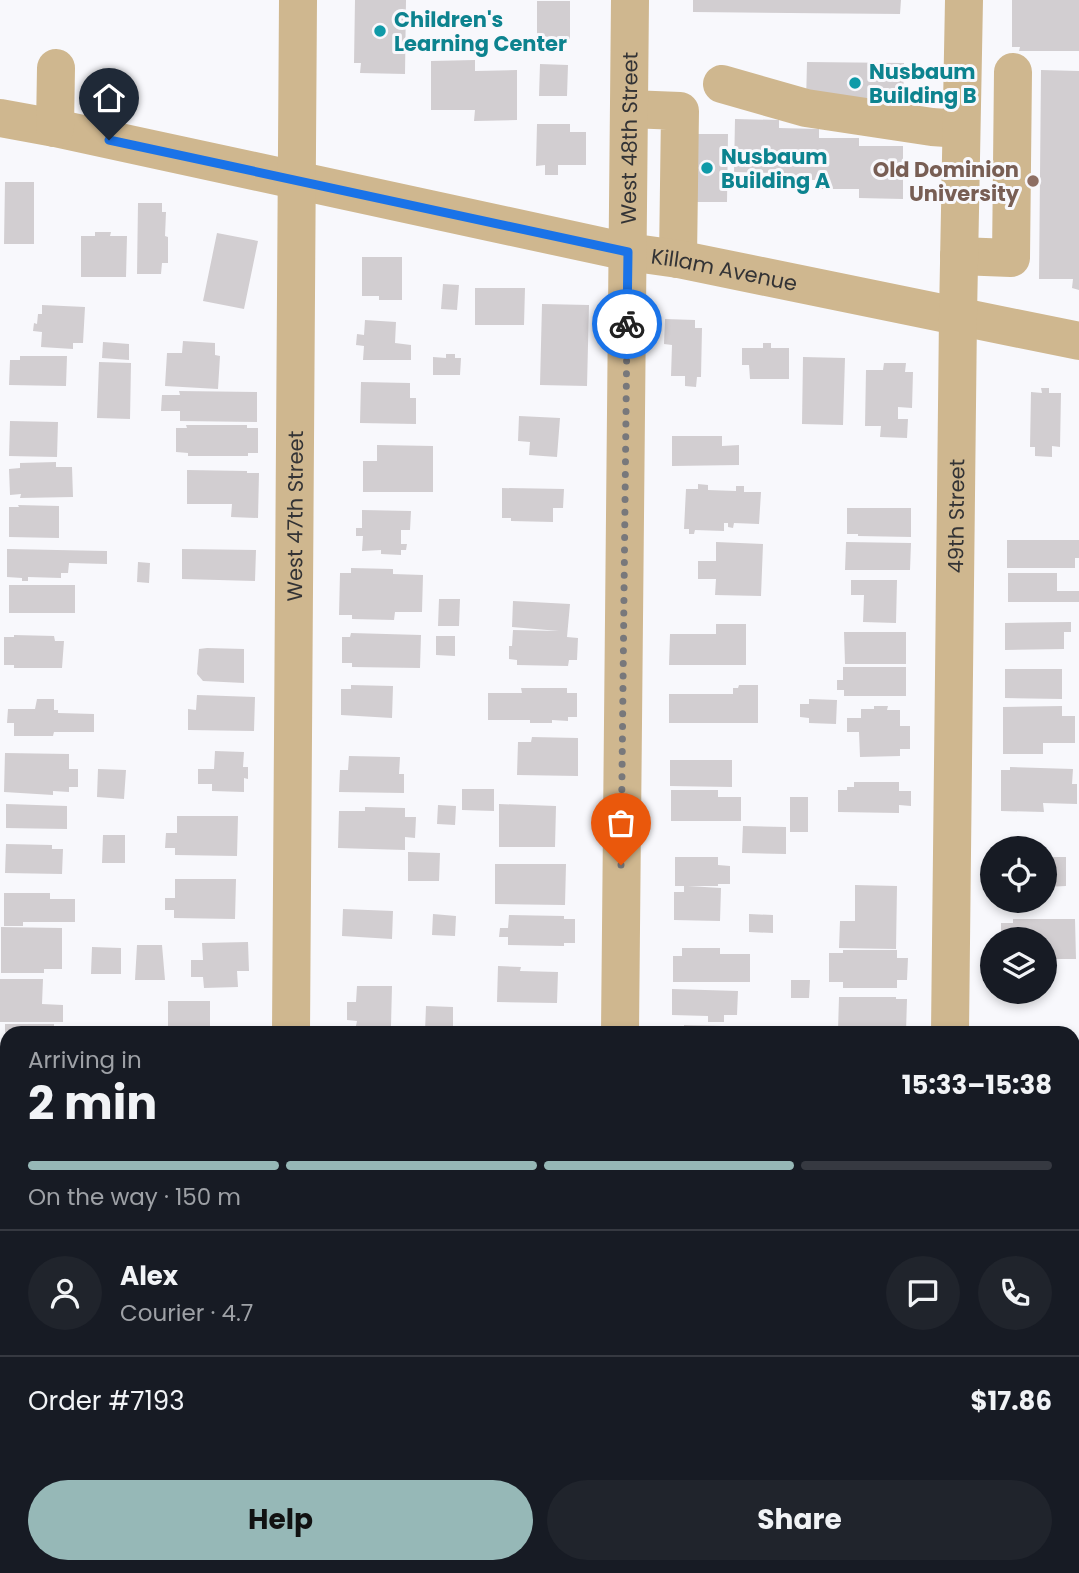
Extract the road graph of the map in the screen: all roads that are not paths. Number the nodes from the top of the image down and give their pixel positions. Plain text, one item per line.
1 (298, 0) edge
2 (630, 0) edge
3 (964, 0) edge
4 (55, 68) dead end
5 (722, 84) dead end
6 (629, 109) junction
7 (0, 118) edge
8 (55, 128) junction
9 (961, 128) junction
10 (1012, 162) junction
11 (297, 181) junction
12 (628, 252) junction
13 (959, 256) junction
14 (678, 259) junction
15 (958, 316) junction
16 (1079, 341) edge
17 (291, 1026) edge
18 (620, 1026) edge
19 (950, 1026) edge

1 - 11 street, West 47th Street
2 - 6 street, West 48th Street
3 - 9 street, 49th Street
4 - 8 street
5 - 9 street
6 - 12 street, West 48th Street
6 - 14 street
7 - 8 street, Killam Avenue
8 - 11 street, Killam Avenue
9 - 10 street
9 - 10 street
9 - 13 street, 49th Street
10 - 13 street
11 - 12 street, Killam Avenue
11 - 17 street, West 47th Street
12 - 14 street, Killam Avenue
12 - 18 street, West 48th Street
13 - 15 street, 49th Street
14 - 15 street, Killam Avenue
15 - 16 street, Killam Avenue
15 - 19 street, 49th Street

